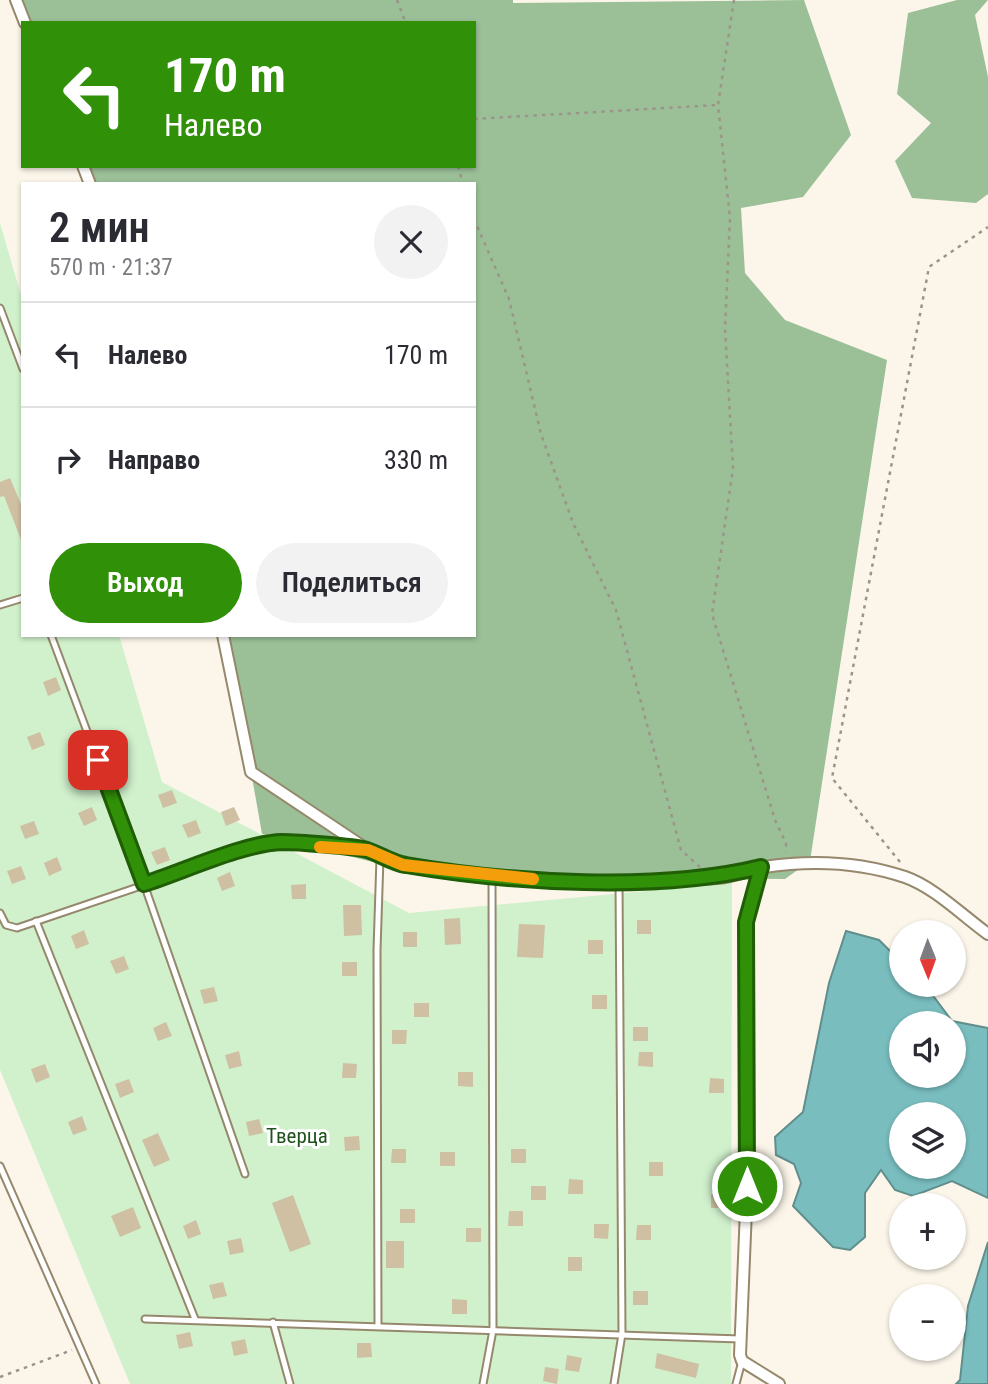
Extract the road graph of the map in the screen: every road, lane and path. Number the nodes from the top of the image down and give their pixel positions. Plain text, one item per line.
1 (16, 0) edge
2 (397, 0) edge
3 (734, 0) edge
4 (24, 21) edge
5 (405, 21) edge
6 (718, 106) junction
7 (476, 119) edge
8 (476, 224) edge
9 (988, 228) edge
10 (0, 308) edge
11 (21, 364) edge
12 (21, 599) edge
13 (0, 605) edge
14 (52, 637) edge
15 (223, 637) edge
16 (368, 850) junction
17 (380, 858) junction
18 (785, 864) junction
19 (761, 867) junction
20 (492, 876) junction
21 (712, 878) junction
22 (909, 878) junction
23 (619, 881) junction
24 (144, 884) junction
25 (0, 913) edge
26 (36, 921) junction
27 (988, 934) edge
28 (0, 1166) edge
29 (245, 1174) dead end
30 (145, 1319) dead end
31 (195, 1319) junction
32 (273, 1322) junction
33 (378, 1325) junction
34 (493, 1329) junction
35 (622, 1334) junction
36 (740, 1339) junction
37 (80, 1348) junction
38 (742, 1362) junction
39 (0, 1377) edge
40 (96, 1384) edge
41 (290, 1384) edge
42 (483, 1384) edge
43 (614, 1384) edge
44 (736, 1384) edge
45 (779, 1384) edge

1 - 4 street
2 - 5 path
3 - 6 path
6 - 7 path
6 - 18 path
8 - 21 path
9 - 22 path
10 - 11 lane
12 - 13 lane
14 - 24 lane
15 - 16 street
16 - 17 street
16 - 24 lane
17 - 20 street
17 - 33 lane
18 - 19 street
18 - 22 street
19 - 21 street
19 - 36 street
20 - 23 street
20 - 34 lane
21 - 23 street
22 - 27 street
23 - 35 lane
24 - 26 lane
24 - 29 lane
25 - 26 lane
26 - 31 lane
28 - 37 lane
30 - 31 lane
31 - 32 lane
32 - 33 lane
32 - 41 lane
33 - 34 lane
34 - 35 lane
34 - 42 lane
35 - 36 lane
35 - 43 lane
36 - 38 street
37 - 39 path
37 - 40 lane
38 - 44 lane
38 - 45 street

